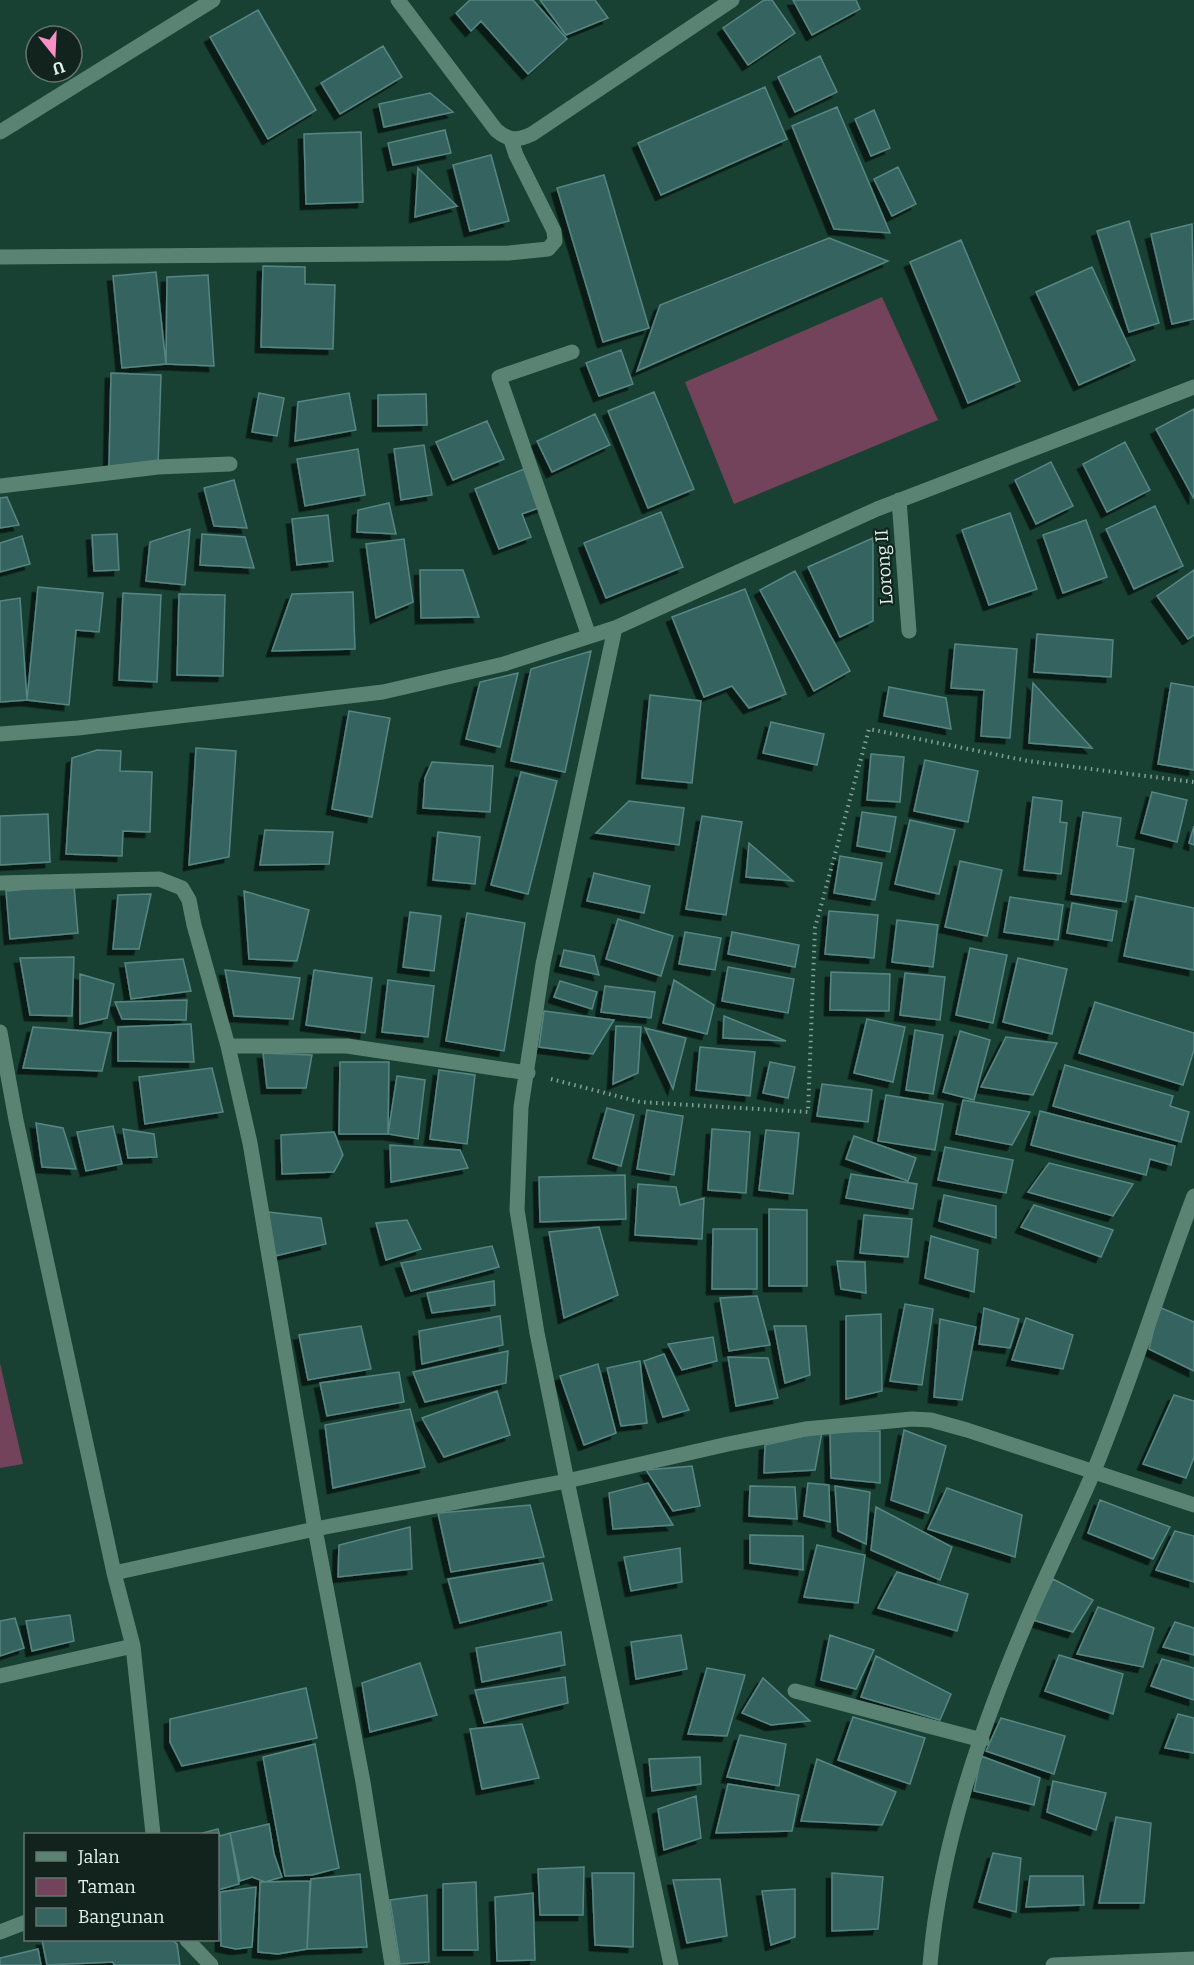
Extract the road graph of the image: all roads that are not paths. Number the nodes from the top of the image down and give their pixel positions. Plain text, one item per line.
1 (213, 0) edge
2 (398, 0) edge
3 (732, 0) edge
4 (0, 132) edge
5 (511, 140) junction
6 (0, 256) edge
7 (572, 352) dead end
8 (1194, 387) edge
9 (230, 464) dead end
10 (0, 486) edge
11 (899, 500) junction
12 (615, 628) junction
13 (909, 631) dead end
14 (589, 636) junction
15 (0, 734) edge
16 (0, 883) edge
17 (0, 1032) edge
18 (228, 1046) junction
19 (528, 1072) junction
20 (1194, 1196) edge
21 (1093, 1472) junction
22 (567, 1481) junction
23 (1194, 1505) edge
24 (315, 1529) junction
25 (114, 1573) junction
26 (133, 1646) junction
27 (0, 1676) edge
28 (795, 1691) dead end
29 (982, 1740) junction
30 (153, 1833) edge
31 (24, 1923) edge
32 (0, 1932) edge
33 (188, 1941) edge
34 (1194, 1959) edge
35 (211, 1965) edge
36 (392, 1965) edge
37 (671, 1965) edge
38 (930, 1965) edge
39 (1053, 1965) edge

1 - 4 street
2 - 5 street
3 - 5 street
5 - 6 street
7 - 14 street
8 - 11 street
9 - 10 street
11 - 12 street
11 - 13 street, Lorong II
12 - 14 street
12 - 19 street
14 - 15 street
16 - 18 street
17 - 25 street
18 - 19 street
18 - 24 street
19 - 22 street
20 - 21 street
21 - 22 street
21 - 23 street
21 - 29 street
22 - 24 street
22 - 37 street
24 - 25 street
24 - 36 street
25 - 26 street
26 - 27 street
26 - 30 street
28 - 29 street
29 - 38 street
31 - 32 street
33 - 35 street
34 - 39 street

